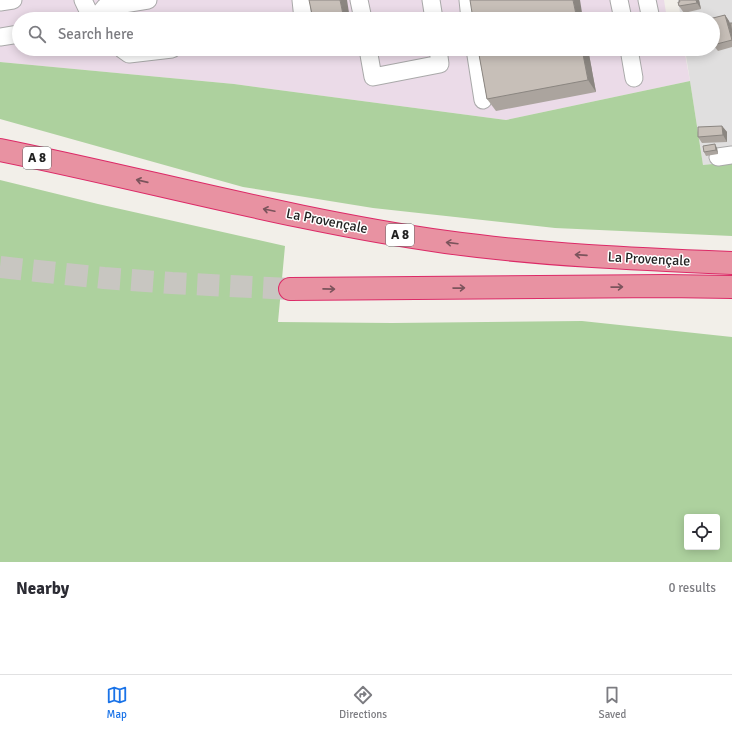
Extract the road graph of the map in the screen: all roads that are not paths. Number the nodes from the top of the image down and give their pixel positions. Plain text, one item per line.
1 (13, 0) edge
2 (83, 0) edge
3 (148, 0) edge
4 (301, 0) edge
5 (359, 0) edge
6 (431, 0) edge
7 (468, 0) edge
8 (619, 0) edge
9 (647, 0) edge
10 (0, 2) edge
11 (90, 12) edge
12 (101, 12) edge
13 (302, 12) edge
14 (361, 12) edge
15 (433, 12) edge
16 (469, 12) edge
17 (622, 12) edge
18 (650, 12) edge
19 (12, 35) edge
20 (0, 36) edge
21 (369, 56) edge
22 (439, 56) edge
23 (476, 56) edge
24 (630, 56) edge
25 (634, 78) dead end
26 (482, 100) dead end
27 (0, 150) edge
28 (732, 263) edge
29 (732, 287) edge
30 (290, 289) tunnel mouth

1 - 10 lane
2 - 11 lane
3 - 12 lane
4 - 13 lane
5 - 14 lane
6 - 15 lane
7 - 16 lane
8 - 17 lane
9 - 18 lane
19 - 20 lane
21 - 22 lane
23 - 26 lane
24 - 25 lane
28 -> 27 highway, La Provençale / A 8
30 -> 29 highway, La Provençale

